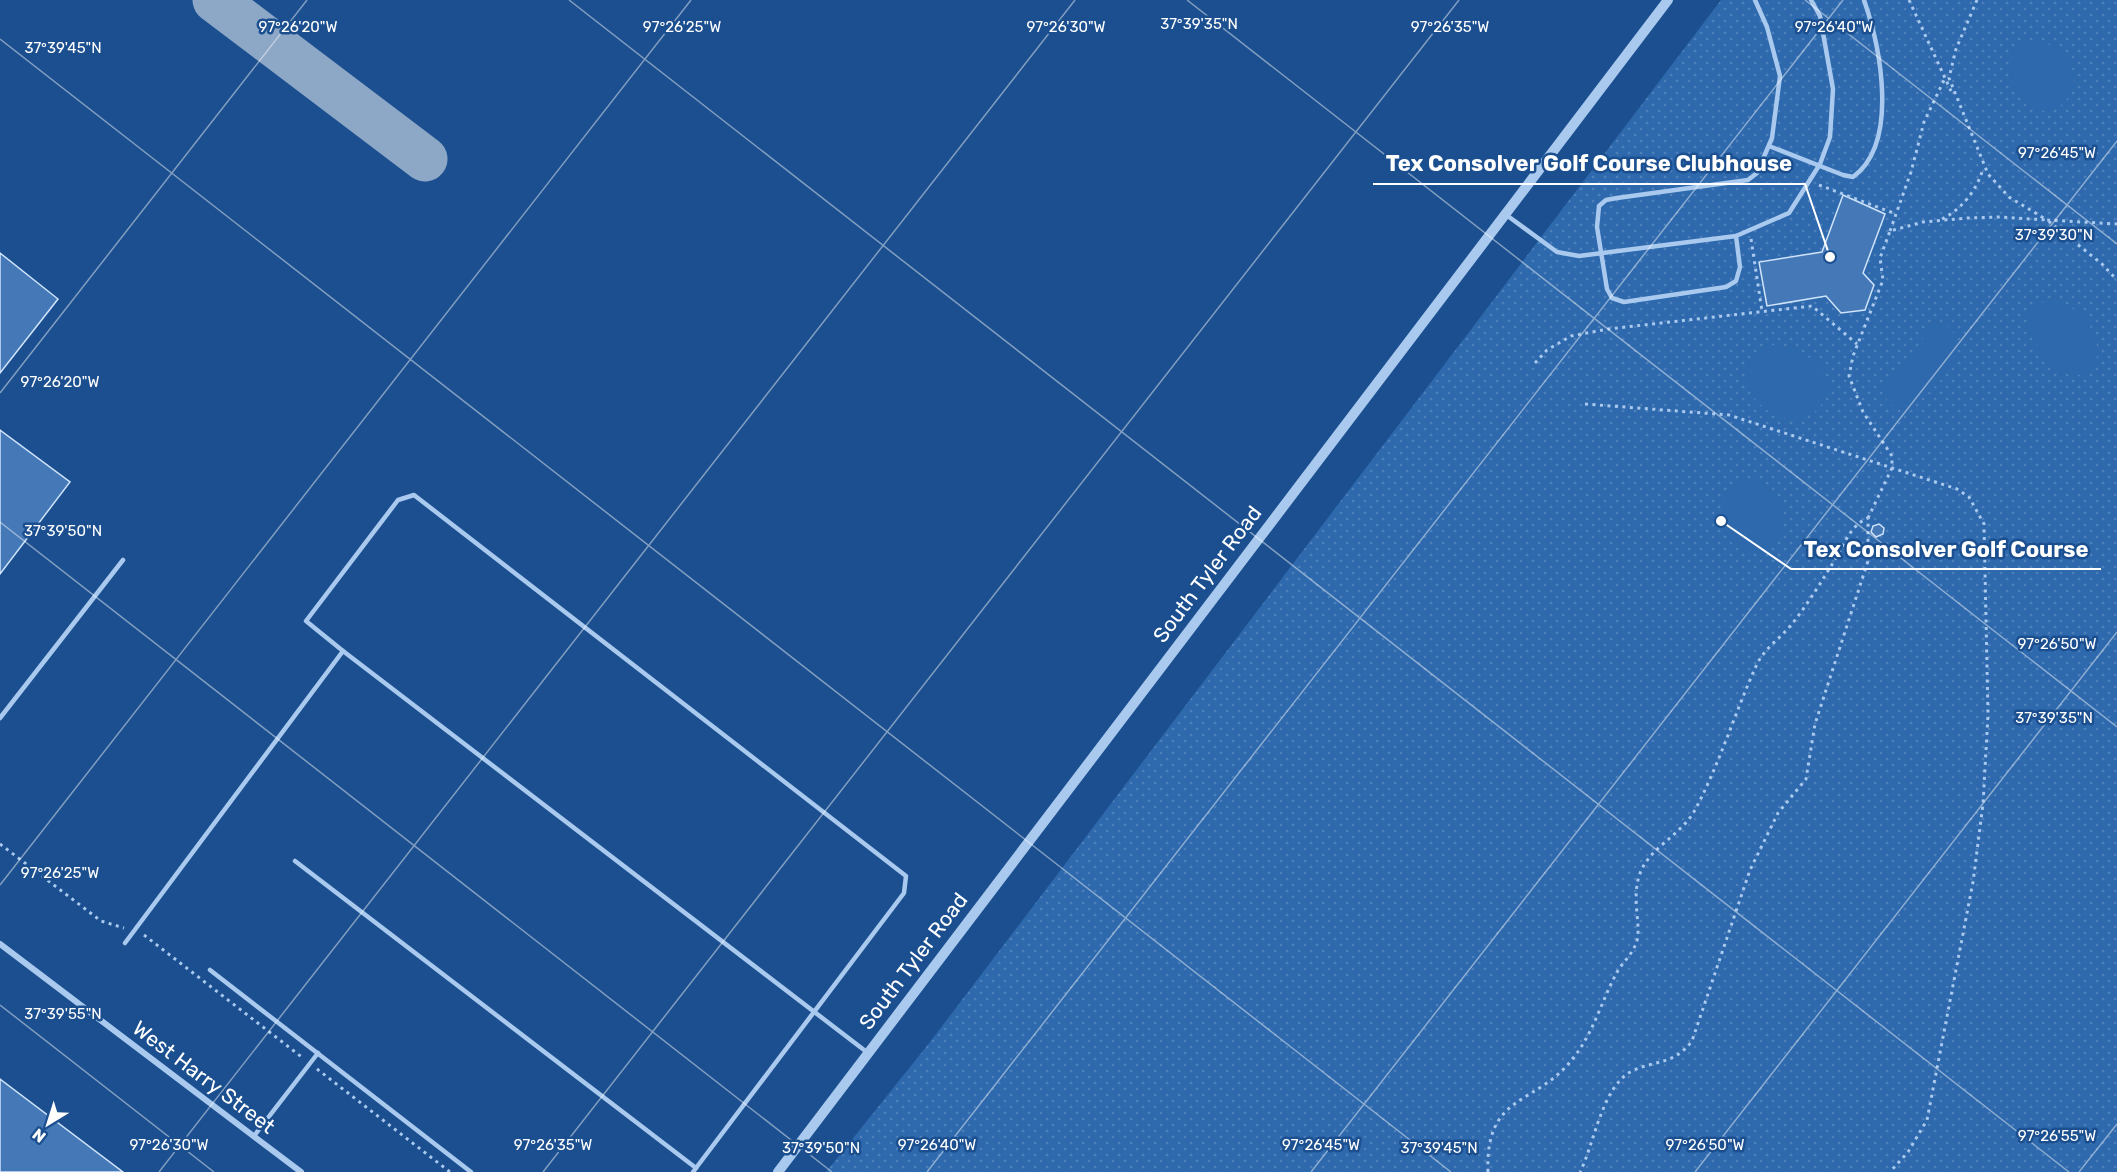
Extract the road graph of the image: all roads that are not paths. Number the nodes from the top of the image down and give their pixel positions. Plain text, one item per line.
1 (1668, 0) edge
2 (1755, 0) edge
3 (1811, 0) edge
4 (1864, 0) edge
5 (1769, 146) junction
6 (1820, 164) junction
7 (1505, 214) junction
8 (1736, 236) junction
9 (1601, 254) junction
10 (123, 560) dead end
11 (343, 651) junction
12 (0, 718) edge
13 (295, 861) dead end
14 (125, 943) dead end
15 (0, 944) edge
16 (210, 970) dead end
17 (813, 1011) junction
18 (318, 1053) junction
19 (868, 1053) junction
20 (255, 1136) junction
21 (695, 1170) edge
22 (301, 1172) edge
23 (471, 1172) edge
24 (778, 1172) edge

1 - 7 street, South Tyler Road
2 - 5 lane
3 - 6 lane
4 - 6 lane
5 - 6 lane
5 - 9 lane
6 - 8 lane
7 - 9 lane
7 - 19 street, South Tyler Road
8 - 9 lane
8 - 9 lane
10 - 12 lane
11 - 14 lane
11 - 17 lane
11 - 17 lane
13 - 21 lane
15 - 20 street, West Harry Street
16 - 18 lane
17 - 19 lane
17 - 21 lane
18 - 20 lane
18 - 23 lane
19 - 24 street, South Tyler Road
20 - 22 street, West Harry Street

